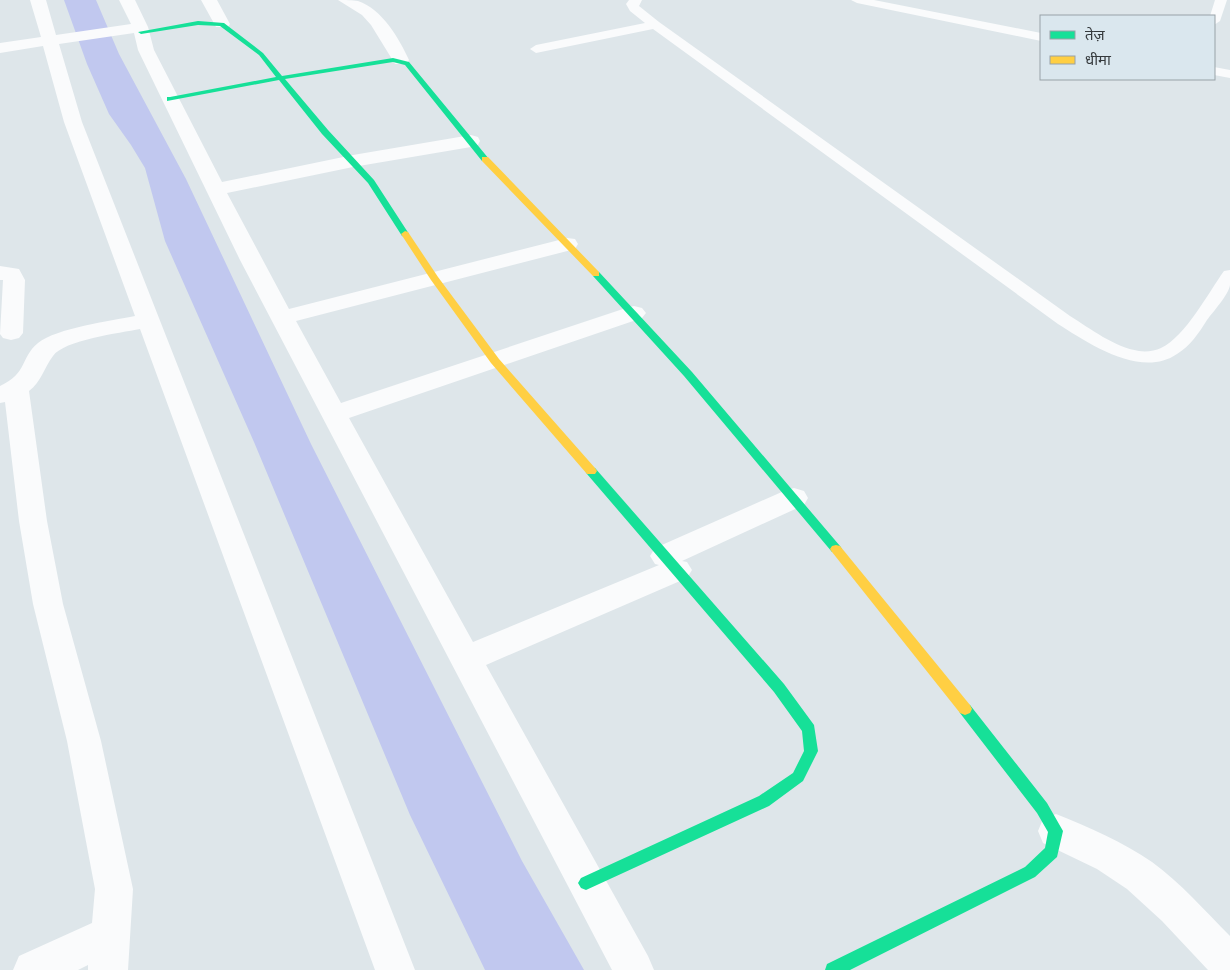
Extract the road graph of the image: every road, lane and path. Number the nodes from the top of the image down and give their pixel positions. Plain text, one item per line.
1 (38, 0) edge
2 (128, 0) edge
3 (209, 0) edge
4 (346, 0) edge
5 (636, 0) edge
6 (857, 0) edge
7 (1222, 0) edge
8 (1230, 2) edge
9 (1215, 18) edge
10 (222, 24) junction
11 (655, 25) junction
12 (132, 30) junction
13 (1040, 37) edge
14 (55, 41) junction
15 (0, 48) edge
16 (536, 49) dead end
17 (401, 60) junction
18 (1215, 71) edge
19 (1230, 74) edge
20 (280, 78) junction
21 (170, 99) junction
22 (471, 141) junction
23 (353, 161) junction
24 (216, 189) junction
25 (567, 244) junction
26 (0, 273) edge
27 (1230, 275) edge
28 (434, 278) junction
29 (634, 313) junction
30 (282, 318) junction
31 (147, 320) junction
32 (6, 334) edge
33 (48, 346) junction
34 (495, 361) junction
35 (8, 392) edge
36 (334, 414) junction
37 (794, 498) junction
38 (671, 563) junction
39 (466, 659) junction
40 (1056, 831) junction
41 (586, 883) junction
42 (109, 952) edge
43 (1230, 964) edge
44 (33, 970) edge
45 (395, 970) edge
46 (634, 970) edge
47 (833, 970) edge

1 - 14 street
2 - 12 street
3 - 10 street
4 - 17 street
5 - 11 lane
6 - 13 lane
7 - 8 lane
7 - 9 lane
10 - 12 street
10 - 20 street
11 - 16 lane
11 - 27 lane
12 - 14 street
12 - 21 street
14 - 15 street
14 - 31 street
17 - 20 street
17 - 22 street
18 - 19 lane
20 - 21 street
20 - 23 street
21 - 24 street
22 - 23 street
22 - 25 street
23 - 24 street
23 - 28 street
24 - 30 street
25 - 28 street
25 - 29 street
26 - 32 street
28 - 30 street
28 - 34 street
29 - 34 street
29 - 37 street
30 - 36 street
31 - 33 street
31 - 45 street
32 - 33 street
33 - 35 street
34 - 36 street
34 - 38 street
35 - 42 street
36 - 39 street
37 - 38 street
37 - 40 street
38 - 39 street
38 - 41 street
39 - 41 street
40 - 43 street
40 - 47 street
41 - 46 street
42 - 44 street

